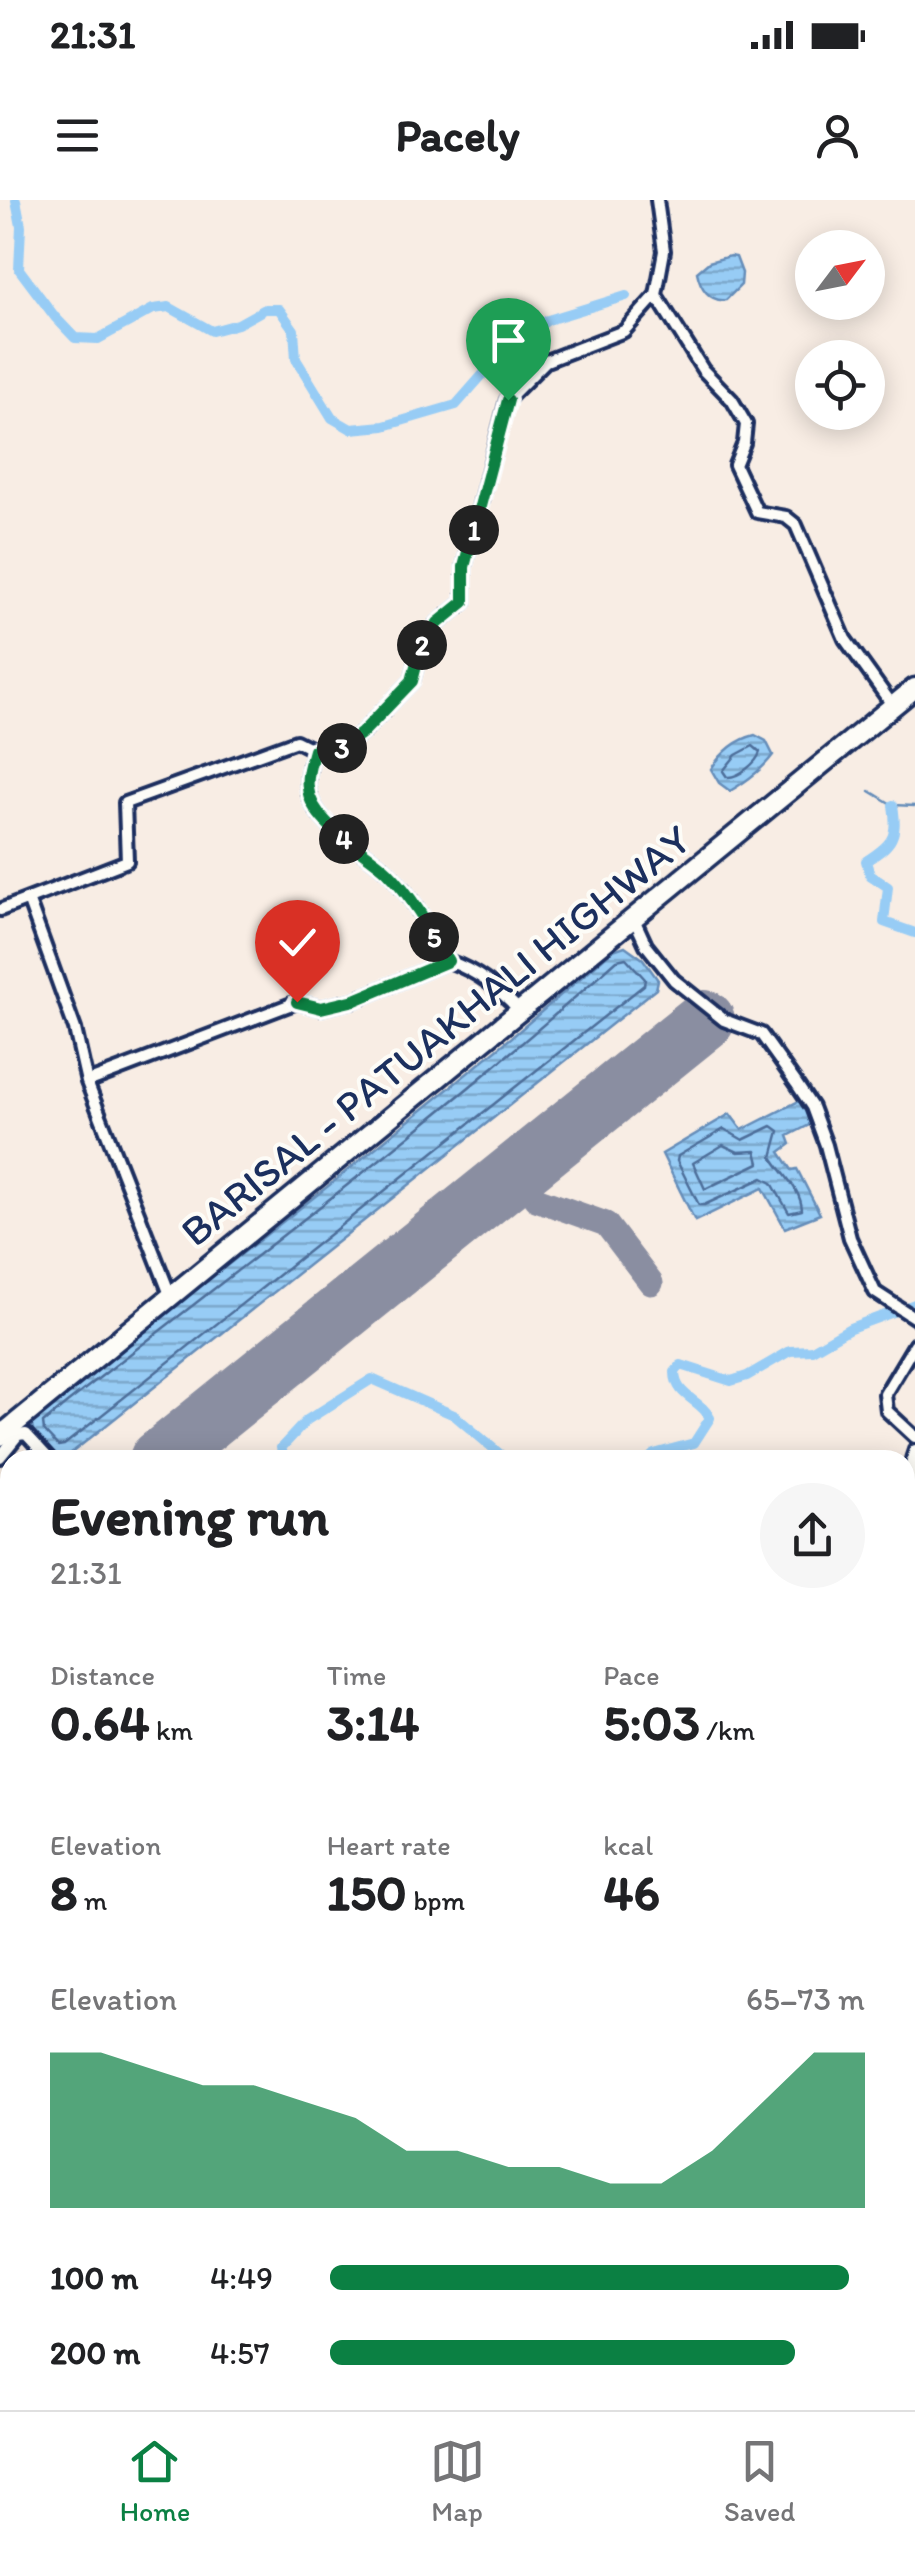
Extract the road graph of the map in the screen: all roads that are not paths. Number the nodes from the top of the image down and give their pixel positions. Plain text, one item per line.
1 (656, 200) edge
2 (656, 295) junction
3 (915, 688) edge
4 (893, 706) junction
5 (314, 750) junction
6 (28, 899) junction
7 (0, 910) edge
8 (634, 918) junction
9 (448, 961) junction
10 (519, 1010) junction
11 (87, 1082) junction
12 (171, 1297) junction
13 (915, 1318) edge
14 (915, 1344) edge
15 (0, 1436) edge
16 (915, 1437) edge
17 (5, 1450) edge
18 (41, 1450) edge

1 - 2 street
2 - 4 street
2 - 5 street
3 - 4 highway, BARISAL - PATUAKHALI HIGHWAY
4 - 8 highway, BARISAL - PATUAKHALI HIGHWAY
5 - 6 street
5 - 9 street
6 - 7 street
6 - 11 street
8 - 10 highway, BARISAL - PATUAKHALI HIGHWAY
8 - 13 street
9 - 10 street
9 - 11 street
10 - 12 highway, BARISAL - PATUAKHALI HIGHWAY
11 - 12 street
12 - 15 highway, BARISAL - PATUAKHALI HIGHWAY
14 - 16 street
17 - 18 street

